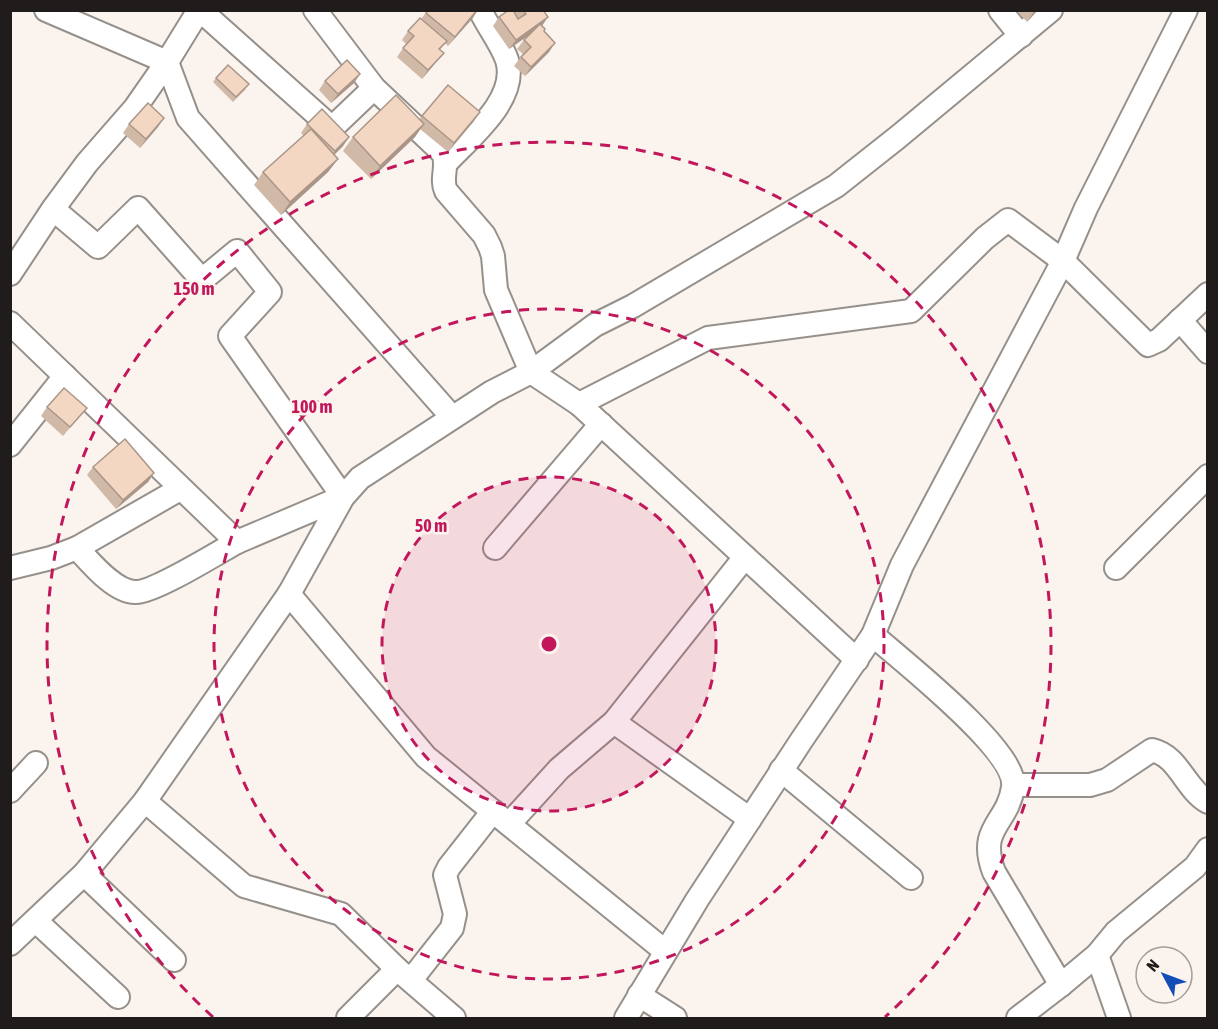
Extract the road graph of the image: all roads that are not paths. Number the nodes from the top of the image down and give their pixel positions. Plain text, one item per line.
1 (46, 10) edge
2 (200, 10) edge
3 (315, 10) edge
4 (480, 10) edge
5 (1000, 10) edge
6 (1051, 10) edge
7 (1186, 10) edge
8 (1021, 36) junction
9 (167, 62) junction
10 (374, 88) junction
11 (446, 163) junction
12 (53, 209) junction
13 (1063, 261) junction
14 (10, 274) edge
15 (1208, 294) edge
16 (1180, 320) junction
17 (10, 323) edge
18 (1208, 352) edge
19 (531, 372) junction
20 (65, 376) junction
21 (579, 404) junction
22 (452, 417) junction
23 (601, 424) junction
24 (10, 445) edge
25 (1208, 476) edge
26 (180, 489) junction
27 (343, 497) junction
28 (237, 542) junction
29 (77, 548) junction
30 (495, 548) dead end
31 (745, 557) junction
32 (10, 568) edge
33 (1116, 568) dead end
34 (289, 594) junction
35 (873, 635) junction
36 (857, 660) junction
37 (614, 722) junction
38 (36, 763) dead end
39 (782, 770) junction
40 (1014, 785) junction
41 (10, 791) edge
42 (146, 801) junction
43 (1208, 802) edge
44 (501, 818) junction
45 (750, 819) junction
46 (1208, 849) edge
47 (84, 874) junction
48 (911, 878) dead end
49 (36, 921) junction
50 (10, 944) edge
51 (665, 951) junction
52 (1097, 955) junction
53 (174, 960) dead end
54 (404, 974) junction
55 (1061, 985) junction
56 (639, 995) junction
57 (118, 997) dead end
58 (348, 1018) edge
59 (454, 1018) edge
60 (626, 1018) edge
61 (675, 1018) edge
62 (1018, 1018) edge
63 (1119, 1018) edge

1 - 9 street
2 - 9 street
2 - 10 street
3 - 10 street
4 - 11 street
5 - 8 street
6 - 8 street
7 - 13 street
8 - 19 street
9 - 12 street
9 - 22 street
10 - 11 street
11 - 19 street
12 - 14 street
12 - 27 street
13 - 16 street
13 - 21 street
13 - 35 street
15 - 16 street
16 - 18 street
17 - 20 street
19 - 21 street
19 - 22 street
20 - 24 street
20 - 26 street
21 - 23 street
22 - 27 street
23 - 30 street
23 - 31 street
25 - 33 street
26 - 28 street
26 - 29 street
27 - 28 street
27 - 34 street
28 - 29 street
29 - 32 street
31 - 36 street
31 - 37 street
34 - 42 street
34 - 44 street
35 - 36 street
35 - 40 street
36 - 39 street
37 - 44 street
37 - 45 street
38 - 41 street
39 - 45 street
39 - 48 street
40 - 43 street
40 - 55 street
42 - 47 street
42 - 54 street
44 - 51 street
44 - 54 street
45 - 51 street
46 - 52 street
47 - 49 street
47 - 53 street
49 - 50 street
49 - 57 street
51 - 56 street
52 - 55 street
52 - 63 street
54 - 58 street
54 - 59 street
55 - 62 street
56 - 60 street
56 - 61 street

